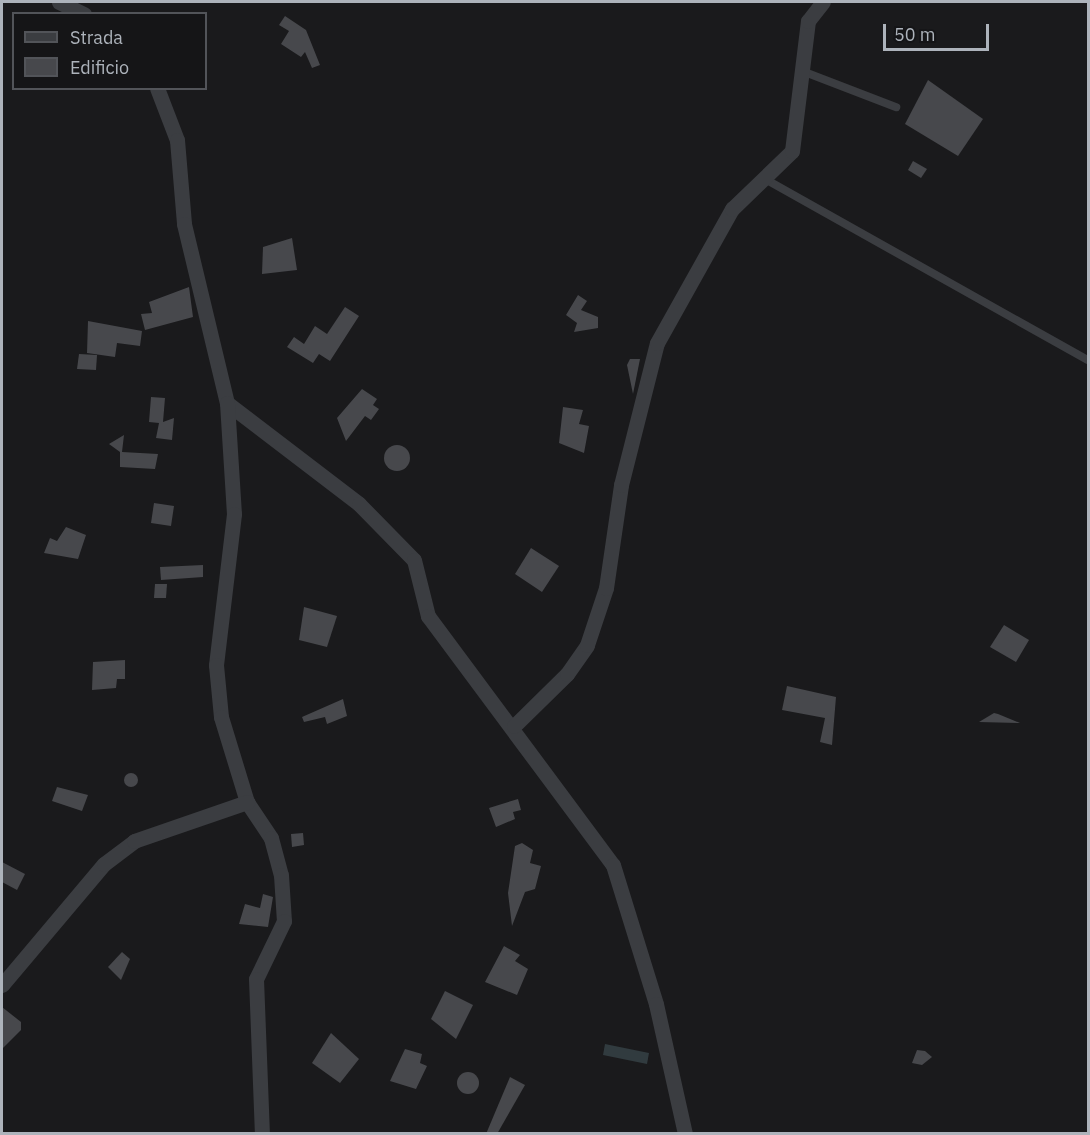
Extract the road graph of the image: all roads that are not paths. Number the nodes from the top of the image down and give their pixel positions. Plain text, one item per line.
1 (59, 2) edge
2 (823, 2) edge
3 (80, 12) edge
4 (802, 71) junction
5 (158, 90) edge
6 (896, 107) dead end
7 (765, 179) junction
8 (1089, 360) edge
9 (227, 403) junction
10 (514, 726) junction
11 (247, 802) junction
12 (2, 985) edge
13 (262, 1134) edge
14 (685, 1134) edge

1 - 3 street
2 - 4 street
4 - 6 lane
4 - 7 street
5 - 9 street
7 - 8 lane
7 - 10 street
9 - 10 street
9 - 11 street
10 - 14 street
11 - 12 street
11 - 13 street

